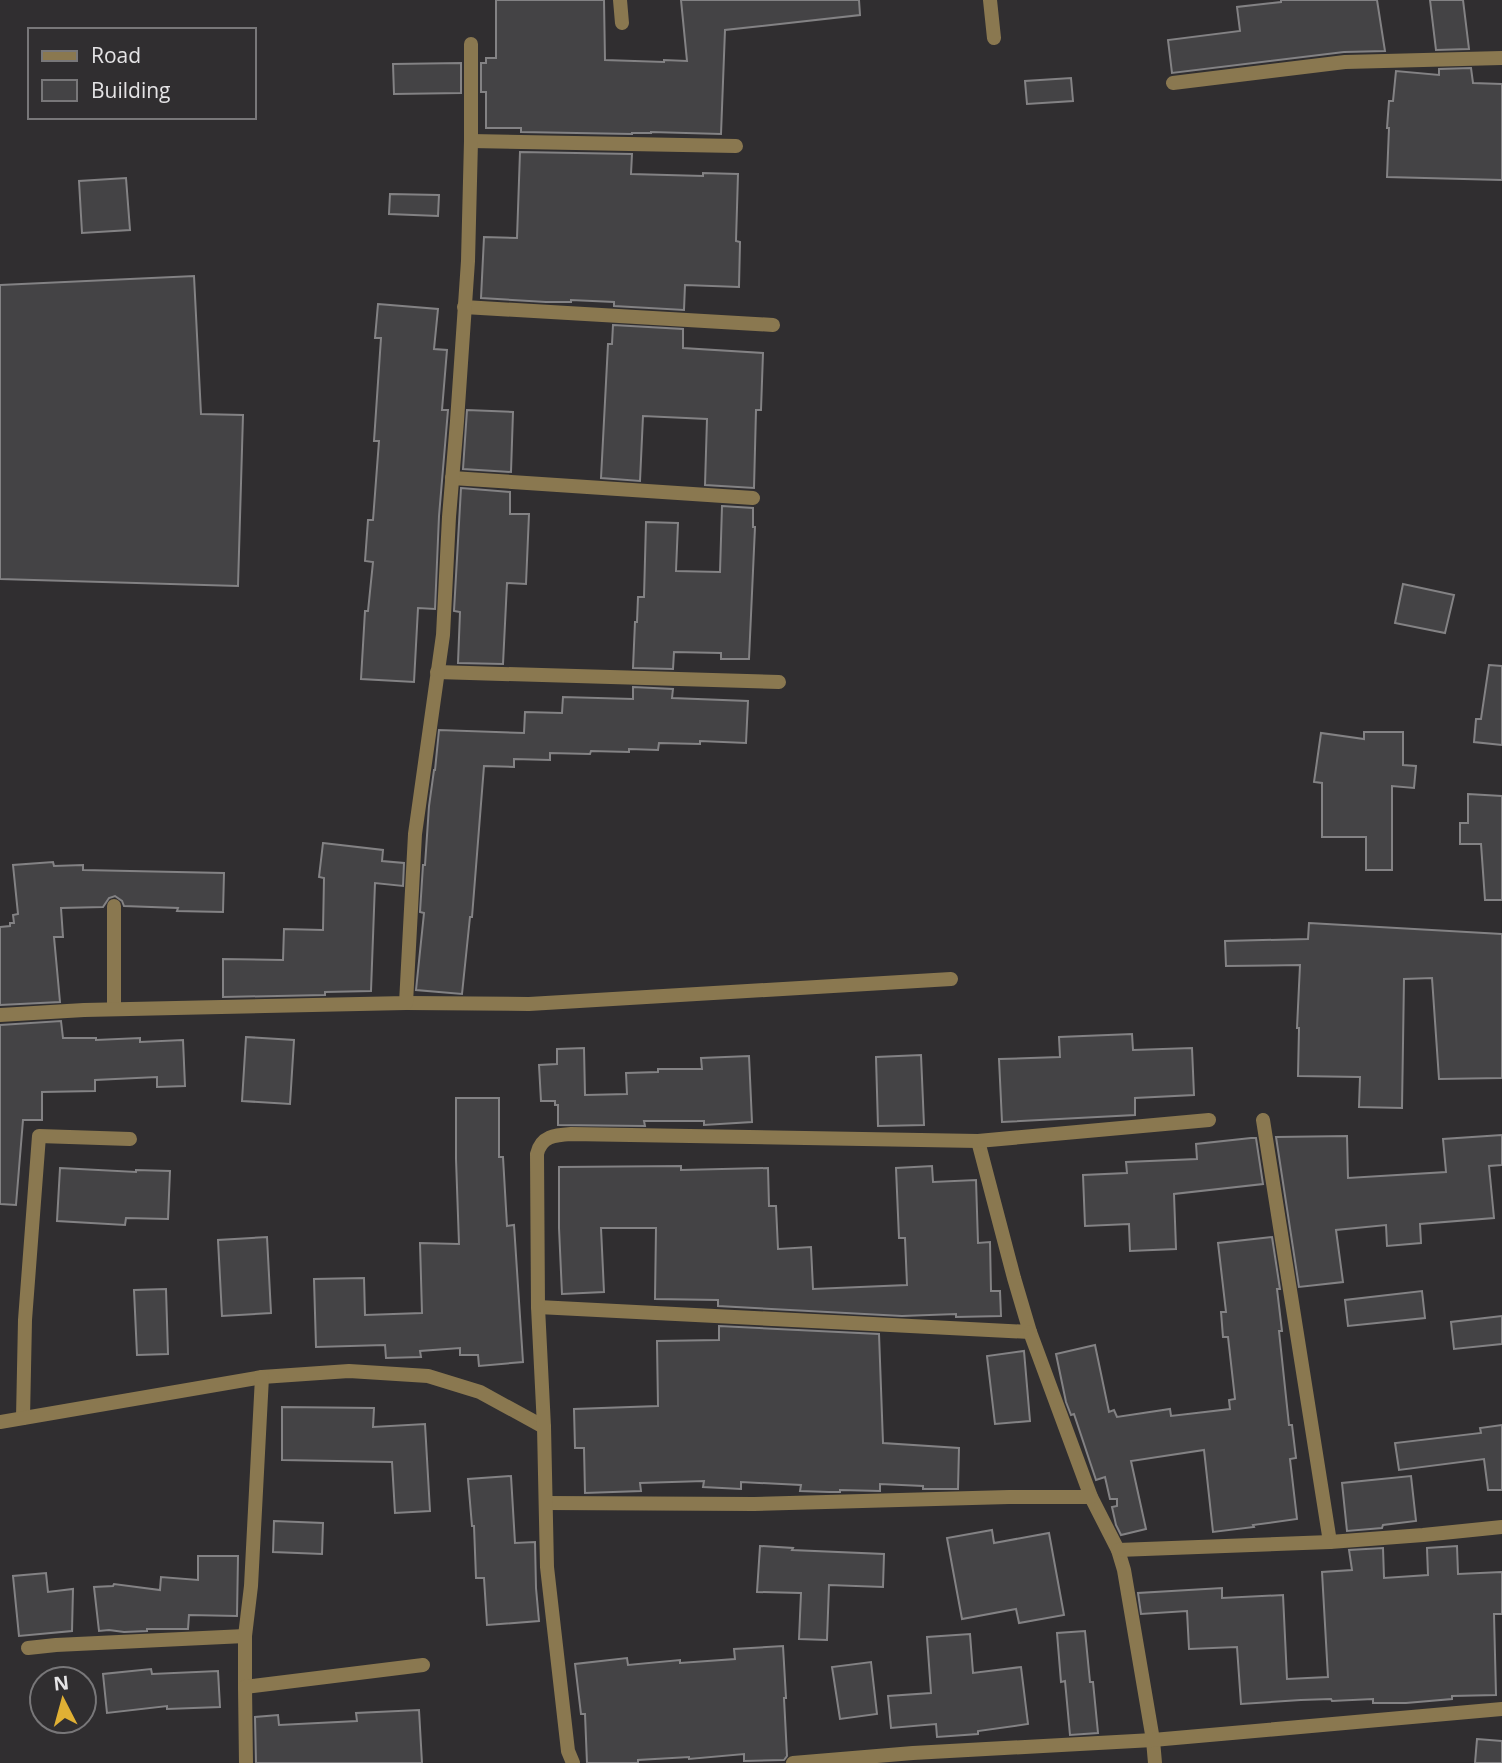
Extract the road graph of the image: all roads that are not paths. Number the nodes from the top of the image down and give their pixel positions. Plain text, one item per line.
1 (620, 0) edge
2 (990, 0) edge
3 (622, 23) dead end
4 (994, 38) dead end
5 (471, 44) dead end
6 (1502, 58) edge
7 (1173, 83) dead end
8 (471, 141) junction
9 (736, 146) dead end
10 (464, 307) junction
11 (774, 325) dead end
12 (452, 478) junction
13 (753, 498) dead end
14 (437, 672) junction
15 (779, 682) dead end
16 (114, 906) dead end
17 (951, 979) dead end
18 (406, 1003) junction
19 (114, 1009) junction
20 (0, 1015) edge
21 (1209, 1120) dead end
22 (1263, 1120) dead end
23 (130, 1139) dead end
24 (978, 1142) junction
25 (538, 1307) junction
26 (1030, 1332) junction
27 (262, 1377) junction
28 (23, 1418) junction
29 (0, 1422) edge
30 (544, 1427) junction
31 (1091, 1497) junction
32 (546, 1503) junction
33 (1502, 1527) edge
34 (1330, 1542) junction
35 (1118, 1549) junction
36 (245, 1636) junction
37 (28, 1648) dead end
38 (423, 1665) dead end
39 (244, 1687) junction
40 (1502, 1709) edge
41 (1153, 1740) junction
42 (246, 1763) edge
43 (573, 1763) edge
44 (793, 1763) edge
45 (1154, 1763) edge

1 - 3 street
2 - 4 street
5 - 8 street
6 - 7 street
8 - 9 street
8 - 10 street
10 - 11 street
10 - 12 street
12 - 13 street
12 - 14 street
14 - 15 street
14 - 18 street
16 - 19 street
17 - 18 street
18 - 19 street
19 - 20 street
21 - 24 street
22 - 34 street
23 - 28 street
24 - 25 street
24 - 26 street
25 - 26 street
25 - 30 street
26 - 31 street
27 - 28 street
27 - 30 street
27 - 36 street
28 - 29 street
30 - 32 street
31 - 32 street
31 - 35 street
32 - 43 street
33 - 34 street
34 - 35 street
35 - 41 street
36 - 37 street
36 - 39 street
38 - 39 street
39 - 42 street
40 - 41 street
41 - 44 street
41 - 45 street

